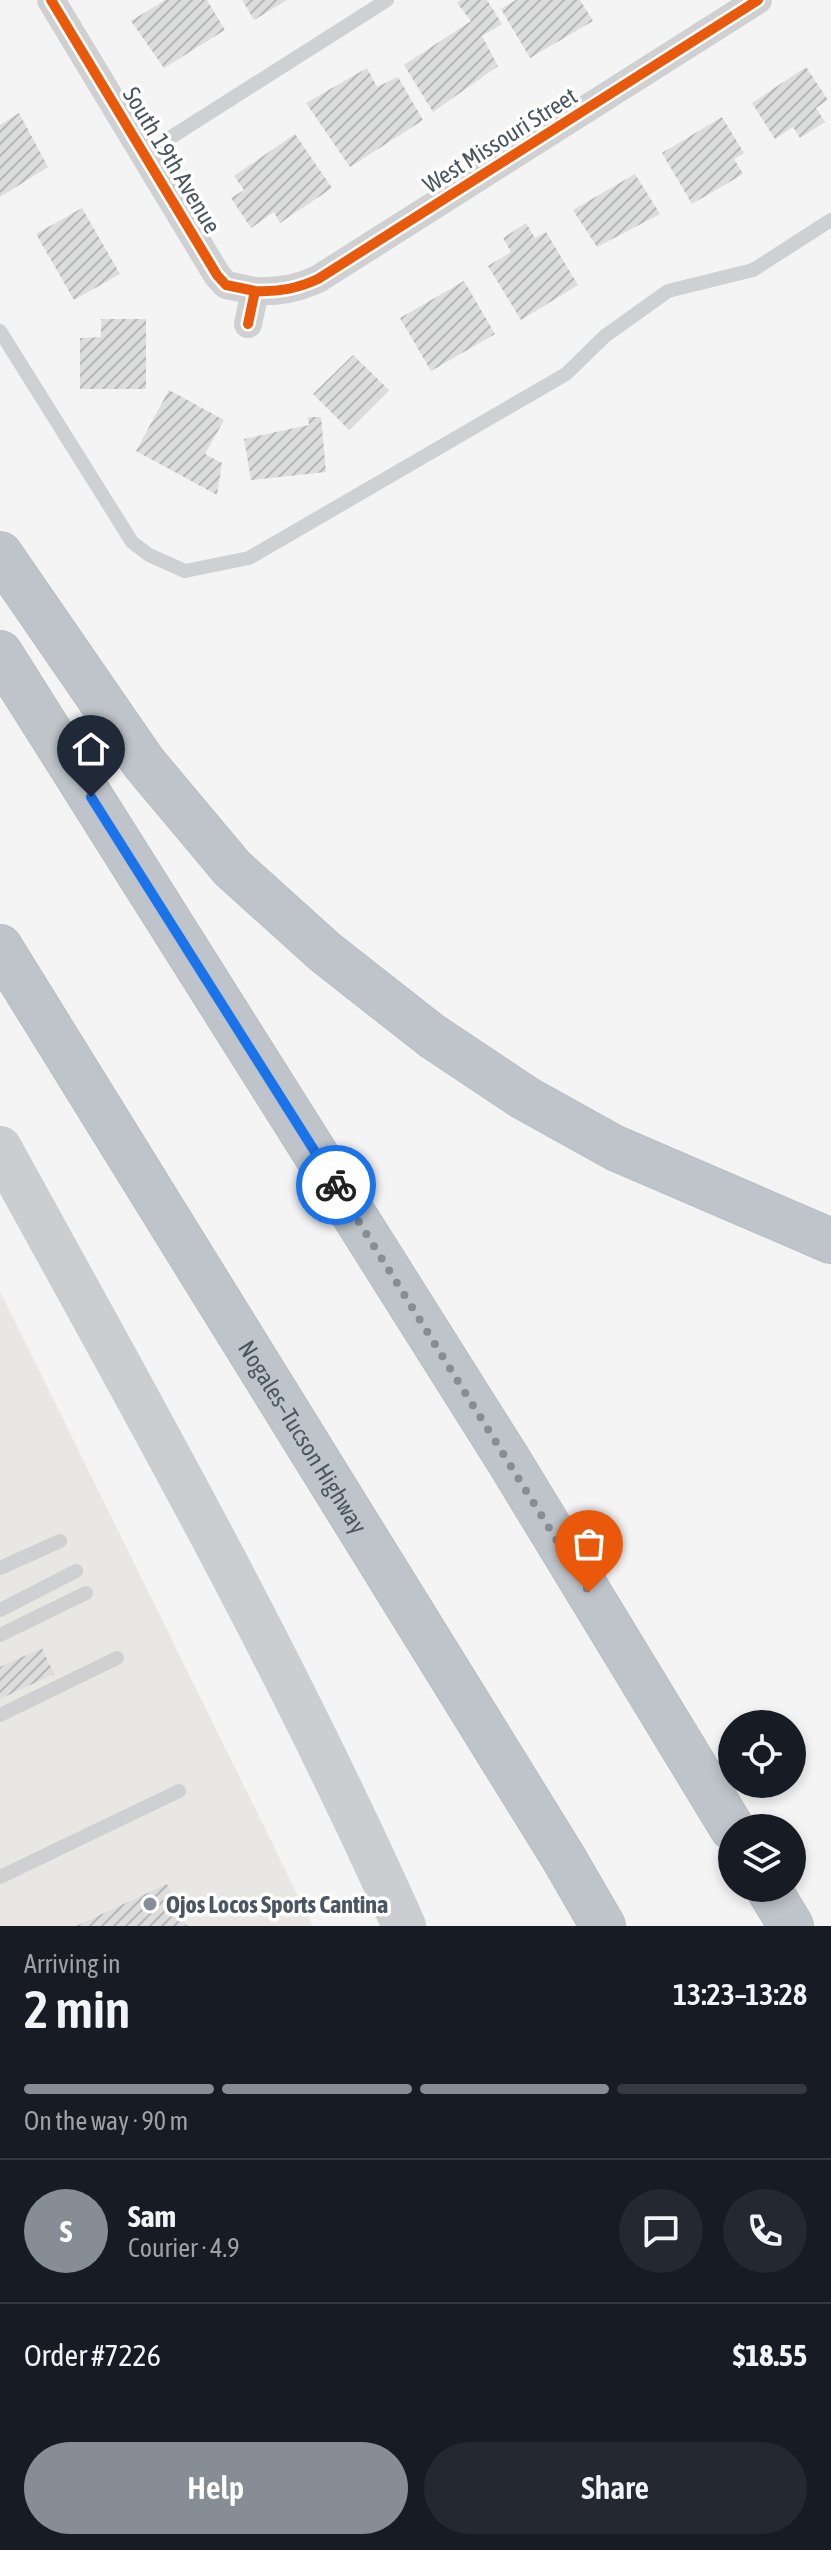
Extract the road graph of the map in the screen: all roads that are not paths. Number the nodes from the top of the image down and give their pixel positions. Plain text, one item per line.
1 (51, 0) edge
2 (387, 0) edge
3 (758, 0) edge
4 (146, 153) junction
5 (831, 220) edge
6 (255, 291) junction
7 (248, 324) dead end
8 (0, 331) edge
9 (0, 554) edge
10 (0, 653) edge
11 (0, 947) edge
12 (0, 1148) edge
13 (831, 1241) edge
14 (60, 1541) dead end
15 (0, 1568) edge
16 (76, 1571) dead end
17 (86, 1593) dead end
18 (0, 1610) edge
19 (0, 1635) edge
20 (117, 1658) dead end
21 (0, 1715) edge
22 (179, 1791) dead end
23 (723, 1814) edge
24 (0, 1877) edge
25 (776, 1902) edge
26 (404, 1926) edge
27 (603, 1926) edge
28 (791, 1926) edge

1 - 4 street, South 19th Avenue
2 - 4 lane
3 - 6 street, West Missouri Street
4 - 6 street, South 19th Avenue
5 - 8 lane
6 - 7 street
9 - 13 highway
10 - 23 highway
11 - 27 highway, Nogales–Tucson Highway
12 - 26 main road
14 - 15 lane
16 - 18 lane
17 - 19 lane
20 - 21 lane
22 - 24 lane
25 - 28 highway

